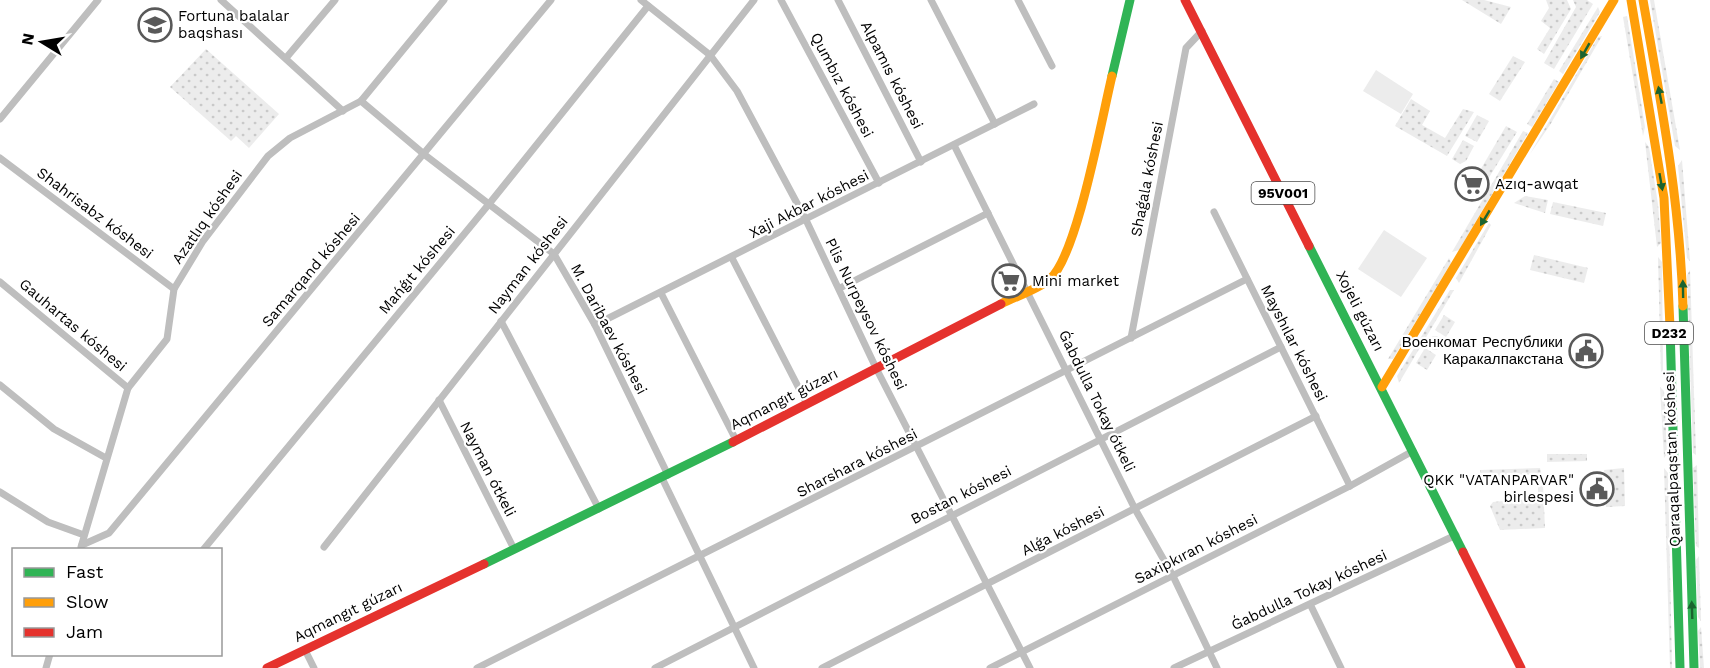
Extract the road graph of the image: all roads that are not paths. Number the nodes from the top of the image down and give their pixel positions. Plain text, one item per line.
1 (98, 0) edge
2 (335, 0) edge
3 (444, 0) edge
4 (551, 0) edge
5 (641, 0) edge
6 (754, 0) edge
7 (781, 0) edge
8 (838, 0) edge
9 (931, 0) edge
10 (1018, 0) edge
11 (1130, 0) edge
12 (1185, 0) edge
13 (1614, 0) edge
14 (1631, 0) edge
15 (1643, 0) edge
16 (225, 1) edge
17 (648, 6) junction
18 (1202, 31) junction
19 (710, 55) junction
20 (286, 58) junction
21 (1052, 66) dead end
22 (362, 101) junction
23 (1034, 105) dead end
24 (343, 111) junction
25 (0, 119) edge
26 (995, 124) junction
27 (954, 145) junction
28 (425, 155) junction
29 (0, 158) edge
30 (921, 162) junction
31 (879, 183) junction
32 (489, 204) junction
33 (1214, 212) dead end
34 (988, 213) junction
35 (806, 220) junction
36 (554, 254) junction
37 (1668, 254) junction
38 (1682, 254) junction
39 (732, 258) junction
40 (1247, 279) junction
41 (0, 282) edge
42 (840, 288) junction
43 (174, 289) junction
44 (1028, 292) junction
45 (661, 293) junction
46 (501, 321) junction
47 (595, 326) junction
48 (1131, 338) junction
49 (1281, 347) junction
50 (876, 368) junction
51 (1068, 372) junction
52 (0, 385) edge
53 (1382, 387) junction
54 (128, 388) junction
55 (439, 400) junction
56 (807, 404) junction
57 (1316, 416) junction
58 (736, 440) junction
59 (1101, 440) junction
60 (918, 447) junction
61 (1413, 451) junction
62 (106, 458) junction
63 (1674, 460) junction
64 (1687, 460) junction
65 (665, 477) junction
66 (1350, 486) junction
67 (0, 492) edge
68 (598, 509) junction
69 (1135, 509) junction
70 (952, 514) junction
71 (84, 535) junction
72 (1456, 536) junction
73 (81, 547) edge
74 (324, 547) dead end
75 (204, 548) edge
76 (514, 549) junction
77 (700, 556) junction
78 (1173, 576) junction
79 (988, 584) junction
80 (1311, 606) junction
81 (734, 626) junction
82 (305, 650) junction
83 (1209, 650) junction
84 (1023, 651) junction
85 (267, 668) edge
86 (314, 668) edge
87 (477, 668) edge
88 (655, 668) edge
89 (754, 668) edge
90 (822, 668) edge
91 (990, 668) edge
92 (1030, 668) edge
93 (1174, 668) edge
94 (1217, 668) edge
95 (1341, 668) edge
96 (1521, 668) edge
97 (1680, 668) edge
98 (1694, 668) edge

1 - 25 street
2 - 20 street
3 - 22 street, Azatlıq kóshesi
4 - 28 street, Samarqand kóshesi
5 - 17 street, Plis Nurpeysov kóshesi
6 - 19 street, Nayman kóshesi
7 - 31 street, Qumbız kóshesi
8 - 30 street, Alpamıs kóshesi
9 - 26 street
10 - 21 street
11 - 44 main road, Aqmangıt gúzarı
12 - 18 main road, Xojeli gúzarı / 95V001
13 -> 53 main road
14 -> 37 main road, Qaraqalpaqstan kóshesi / D232
38 -> 15 main road, Qaraqalpaqstan kóshesi / D232
16 - 20 street
17 - 19 street, Plis Nurpeysov kóshesi
17 - 32 street, Mańǵıt kóshesi
18 - 48 street, Shaǵala kóshesi
18 - 53 main road, Xojeli gúzarı / 95V001
19 - 35 street, Plis Nurpeysov kóshesi
19 - 36 street, Nayman kóshesi
20 - 24 street
22 - 24 street, Azatlıq kóshesi
22 - 28 street, M. Daribaev kóshesi
23 - 26 street, Xaji Akbar kóshesi
24 - 43 street, Azatlıq kóshesi
26 - 27 street, Xaji Akbar kóshesi
27 - 30 street, Xaji Akbar kóshesi
27 - 34 street, Ǵabdulla Tokay ótkeli
28 - 32 street, M. Daribaev kóshesi
28 - 73 street, Samarqand kóshesi
29 - 43 street, Shahrisabz kóshesi
30 - 31 street, Xaji Akbar kóshesi
31 - 35 street, Xaji Akbar kóshesi
32 - 36 street, M. Daribaev kóshesi
32 - 75 street, Mańǵıt kóshesi
33 - 40 street, Mayshılar kóshesi
34 - 42 street
34 - 44 street, Ǵabdulla Tokay ótkeli
35 - 39 street, Xaji Akbar kóshesi
35 - 42 street, Plis Nurpeysov kóshesi
36 - 46 street, Nayman kóshesi
36 - 47 street, M. Daribaev kóshesi
37 - 38 main road
37 - 63 main road, Qaraqalpaqstan kóshesi / D232
64 -> 38 main road, Qaraqalpaqstan kóshesi / D232
39 - 45 street, Xaji Akbar kóshesi
39 - 56 street
40 - 48 street, Sharshara kóshesi
40 - 49 street, Mayshılar kóshesi
41 - 54 street, Gauhartas kóshesi
42 - 50 street, Plis Nurpeysov kóshesi
43 - 54 street, Azatlıq kóshesi
44 - 50 main road, Aqmangıt gúzarı
44 - 51 street, Ǵabdulla Tokay ótkeli
45 - 47 street, Xaji Akbar kóshesi
45 - 58 street
46 - 55 street, Nayman kóshesi
46 - 68 street
47 - 65 street, M. Daribaev kóshesi
48 - 51 street, Sharshara kóshesi
49 - 57 street, Mayshılar kóshesi
49 - 59 street, Bostan kóshesi
50 - 56 main road, Aqmangıt gúzarı
50 - 60 street, Plis Nurpeysov kóshesi
51 - 59 street, Ǵabdulla Tokay ótkeli
51 - 60 street, Sharshara kóshesi
52 - 62 street
53 - 61 main road, Xojeli gúzarı / 95V001
54 - 62 street, Azatlıq kóshesi
55 - 74 street, Nayman kóshesi
55 - 76 street, Nayman ótkeli
56 - 58 main road, Aqmangıt gúzarı
57 - 66 street, Mayshılar kóshesi
57 - 69 street, Alǵa kóshesi
58 - 65 main road, Aqmangıt gúzarı
59 - 69 street, Ǵabdulla Tokay ótkeli
59 - 70 street, Bostan kóshesi
60 - 70 street, Plis Nurpeysov kóshesi
60 - 77 street, Sharshara kóshesi
61 - 66 street, Saxipkıran kóshesi
61 - 72 main road, Xojeli gúzarı / 95V001
62 - 71 street, Azatlıq kóshesi
63 - 64 main road
63 - 97 main road, Qaraqalpaqstan kóshesi / D232
98 -> 64 main road, Qaraqalpaqstan kóshesi / D232
65 - 68 main road, Aqmangıt gúzarı
65 - 77 street, M. Daribaev kóshesi
66 - 78 street, Saxipkıran kóshesi
67 - 71 street
68 - 76 main road, Aqmangıt gúzarı
69 - 78 street, Ǵabdulla Tokay ótkeli
69 - 79 street, Alǵa kóshesi
70 - 79 street, Plis Nurpeysov kóshesi
70 - 81 street, Bostan kóshesi
71 - 73 street, Azatlıq kóshesi
72 - 80 street, Ǵabdulla Tokay kóshesi
72 - 96 main road, Xojeli gúzarı / 95V001
76 - 82 main road, Aqmangıt gúzarı
77 - 81 street, M. Daribaev kóshesi
77 - 87 street, Sharshara kóshesi
78 - 83 street, Ǵabdulla Tokay ótkeli
78 - 84 street, Saxipkıran kóshesi
79 - 84 street, Plis Nurpeysov kóshesi
79 - 90 street, Alǵa kóshesi
80 - 83 street, Ǵabdulla Tokay kóshesi
80 - 95 street
81 - 88 street, Bostan kóshesi
81 - 89 street, M. Daribaev kóshesi
82 - 85 main road, Aqmangıt gúzarı
82 - 86 street
83 - 93 street, Ǵabdulla Tokay kóshesi
83 - 94 street, Ǵabdulla Tokay ótkeli
84 - 91 street, Saxipkıran kóshesi
84 - 92 street, Plis Nurpeysov kóshesi

